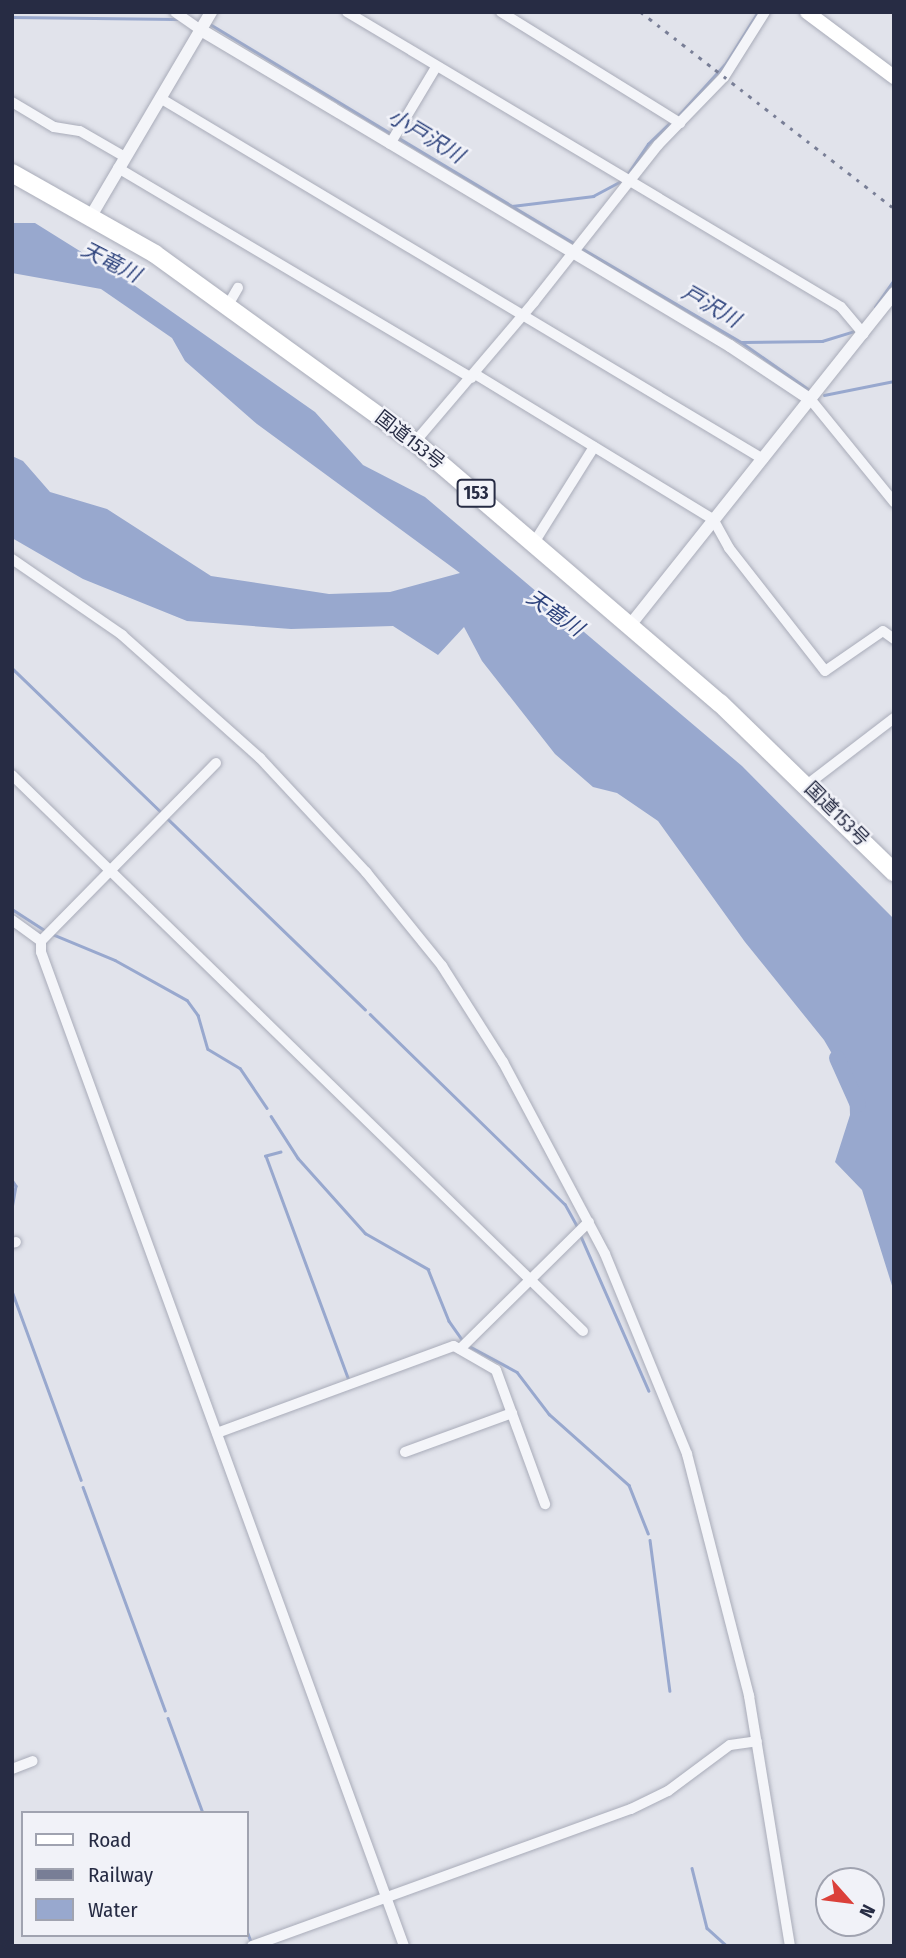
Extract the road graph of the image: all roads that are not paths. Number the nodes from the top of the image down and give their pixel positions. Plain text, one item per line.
1 (347, 12) edge
2 (501, 12) edge
3 (765, 12) edge
4 (807, 12) edge
5 (176, 13) edge
6 (203, 22) edge
7 (436, 67) junction
8 (894, 78) edge
9 (160, 98) junction
10 (12, 102) edge
11 (677, 120) junction
12 (391, 142) junction
13 (122, 162) junction
14 (12, 173) edge
15 (626, 178) junction
16 (91, 216) junction
17 (572, 253) junction
18 (237, 288) dead end
19 (894, 293) edge
20 (228, 305) junction
21 (523, 316) junction
22 (860, 330) junction
23 (473, 376) junction
24 (811, 400) junction
25 (415, 442) junction
26 (594, 447) junction
27 (763, 459) junction
28 (894, 502) edge
29 (713, 519) junction
30 (535, 541) junction
31 (12, 559) edge
32 (631, 624) junction
33 (894, 639) edge
34 (894, 718) edge
35 (216, 763) dead end
36 (12, 775) edge
37 (808, 784) junction
38 (110, 872) junction
39 (894, 872) edge
40 (12, 920) edge
41 (46, 936) junction
42 (589, 1222) junction
43 (530, 1280) junction
44 (583, 1331) dead end
45 (460, 1349) junction
46 (512, 1413) junction
47 (217, 1433) junction
48 (405, 1452) dead end
49 (545, 1504) dead end
50 (757, 1741) junction
51 (33, 1761) dead end
52 (12, 1769) edge
53 (386, 1896) junction
54 (252, 1946) edge
55 (404, 1946) edge
56 (790, 1946) edge

1 - 7 street
2 - 11 street
3 - 11 street
4 - 8 main road
5 - 6 street
6 - 9 street
6 - 12 street
7 - 12 street
7 - 15 street
9 - 13 street
9 - 21 street
10 - 13 street
11 - 15 street
12 - 17 street
13 - 16 street
13 - 23 street
14 - 16 highway, 国道153号 / 153
15 - 17 street
15 - 22 street
16 - 20 highway, 国道153号 / 153
17 - 21 street
17 - 24 street
18 - 20 street
19 - 22 street
20 - 25 highway, 国道153号 / 153
21 - 23 street
21 - 27 street
22 - 24 street
23 - 25 street
23 - 26 street
24 - 27 street
24 - 28 street
25 - 30 highway, 国道153号 / 153
26 - 29 street
26 - 30 street
27 - 29 street
29 - 32 street
29 - 33 street
30 - 32 highway, 国道153号 / 153
31 - 42 street
32 - 37 highway, 国道153号 / 153
34 - 37 street
35 - 38 street
36 - 38 street
37 - 39 highway, 国道153号 / 153
38 - 41 street
38 - 43 street
40 - 41 street
41 - 47 street
42 - 43 street
42 - 50 street
43 - 44 street
43 - 45 street
45 - 46 street
45 - 47 street
46 - 48 street
46 - 49 street
47 - 53 street
50 - 53 street
50 - 56 street
51 - 52 street
53 - 54 street
53 - 55 street

